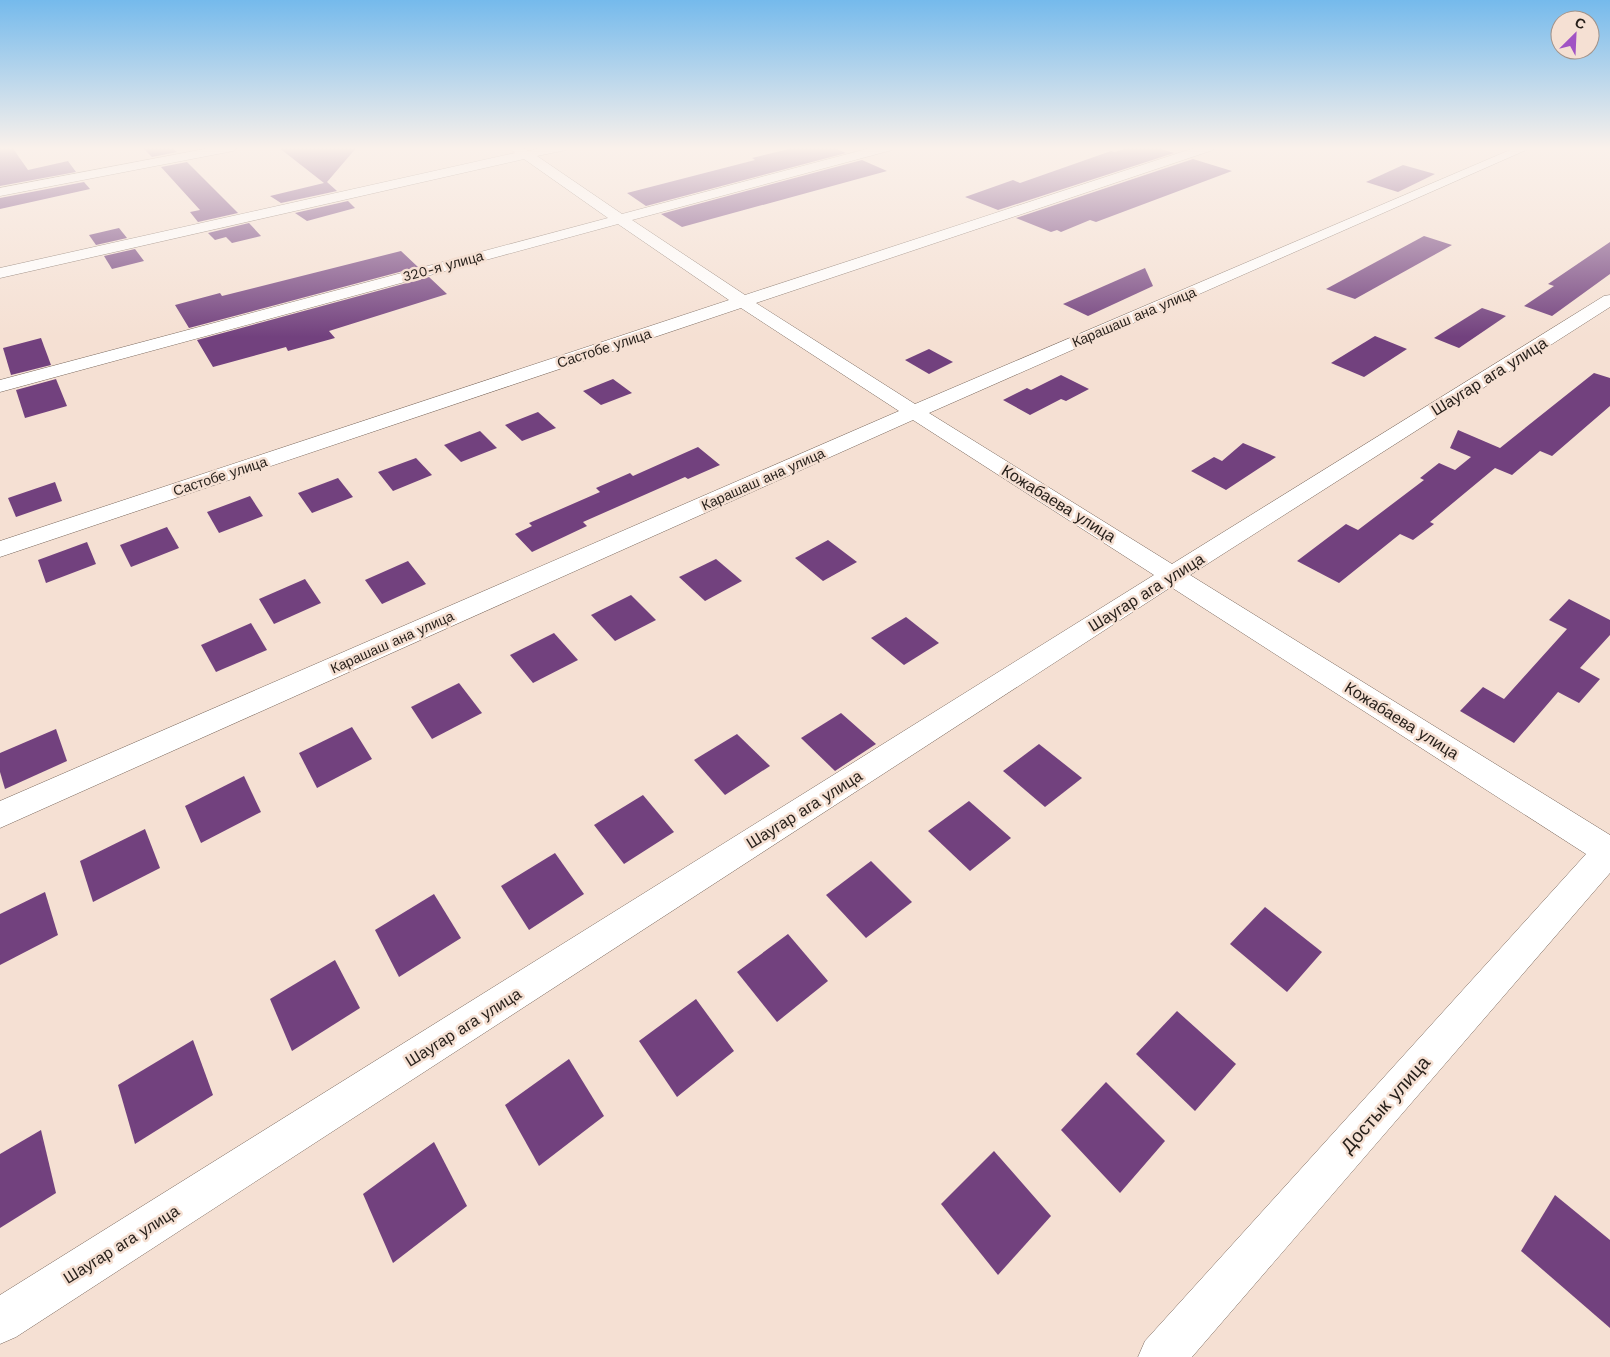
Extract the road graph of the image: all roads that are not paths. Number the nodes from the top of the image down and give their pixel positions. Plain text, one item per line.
1 (265, 210) edge
2 (610, 210) edge
3 (649, 210) edge
4 (1016, 210) edge
5 (1376, 210) edge
6 (621, 218) junction
7 (0, 273) edge
8 (1610, 300) edge
9 (743, 302) junction
10 (0, 386) edge
11 (914, 412) junction
12 (0, 549) edge
13 (1172, 574) junction
14 (0, 815) edge
15 (1610, 851) edge
16 (0, 1321) edge
17 (1161, 1357) edge

1 - 7 street
2 - 6 street, Кожабаева улица
3 - 6 street, 320-я улица
4 - 9 street, Састобе улица
5 - 11 street, Карашаш ана улица
6 - 9 street, Кожабаева улица
6 - 10 street, 320-я улица
8 - 13 street, Шаугар ага улица
9 - 11 street, Кожабаева улица
9 - 12 street, Састобе улица
11 - 13 street, Кожабаева улица
11 - 14 street, Карашаш ана улица
13 - 15 street, Кожабаева улица
13 - 16 street, Шаугар ага улица
15 - 17 street, Достык улица

